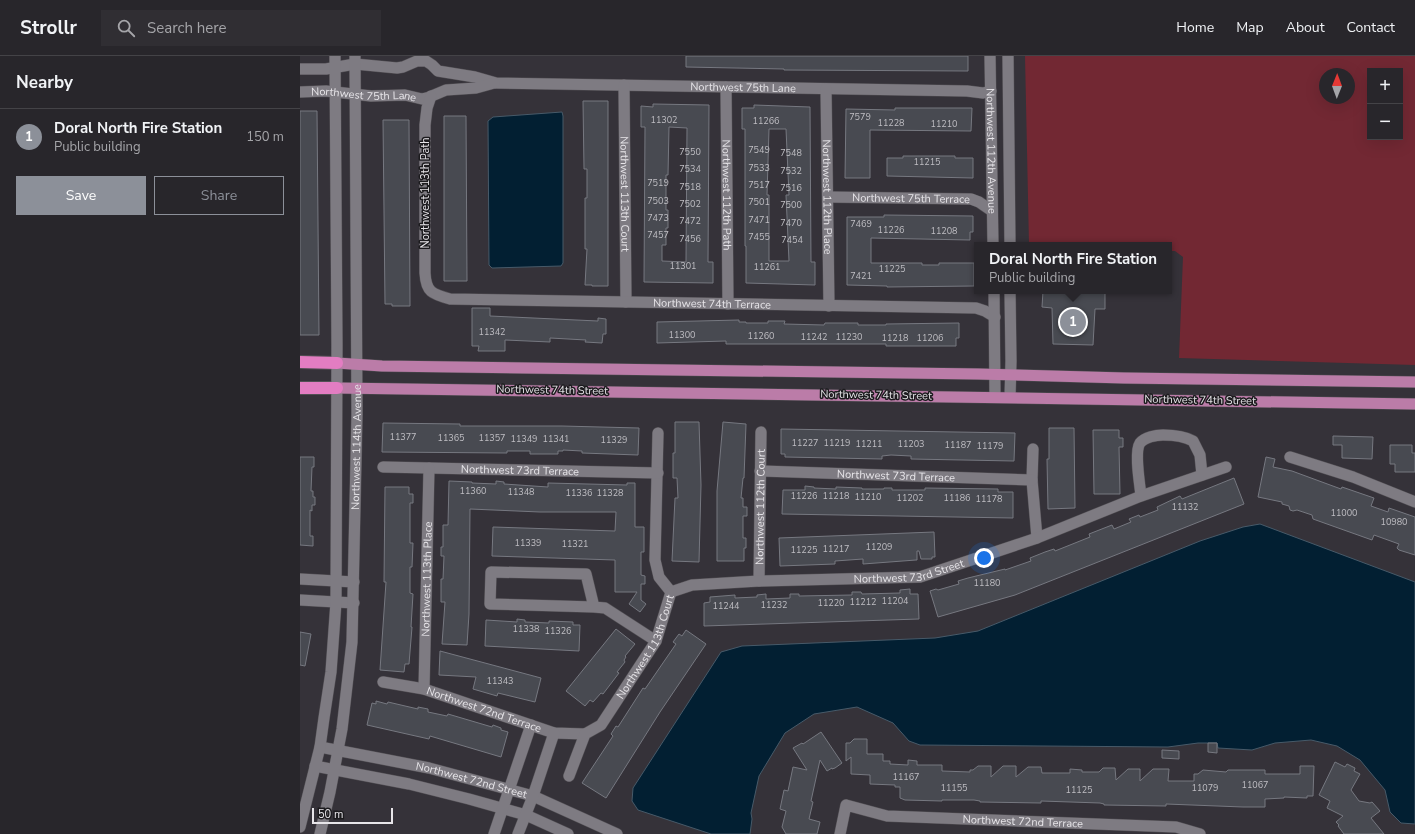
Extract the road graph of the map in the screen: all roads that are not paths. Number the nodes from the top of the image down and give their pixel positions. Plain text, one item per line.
1 (335, 56) edge
2 (990, 56) edge
3 (1008, 56) edge
4 (355, 60) edge
5 (432, 63) edge
6 (335, 68) junction
7 (300, 69) edge
8 (1008, 78) junction
9 (496, 83) junction
10 (624, 85) junction
11 (726, 87) junction
12 (826, 89) junction
13 (990, 91) junction
14 (300, 92) edge
15 (335, 92) junction
16 (355, 95) junction
17 (433, 95) junction
18 (828, 197) junction
19 (992, 211) junction
20 (993, 242) edge
21 (1010, 242) edge
22 (429, 290) joint
23 (994, 294) edge
24 (1010, 294) edge
25 (626, 302) junction
26 (728, 304) junction
27 (829, 306) junction
28 (995, 317) junction
29 (300, 362) edge
30 (337, 363) junction
31 (357, 364) junction
32 (995, 375) junction
33 (1010, 375) junction
34 (1415, 382) edge
35 (300, 388) edge
36 (337, 388) junction
37 (356, 388) junction
38 (995, 397) junction
39 (1010, 397) junction
40 (1415, 404) edge
41 (761, 432) dead end
42 (658, 433) dead end
43 (1033, 449) dead end
44 (1290, 457) dead end
45 (383, 467) dead end
46 (1226, 467) dead end
47 (429, 468) junction
48 (760, 471) junction
49 (658, 473) junction
50 (1202, 475) junction
51 (1032, 480) junction
52 (1141, 496) junction
53 (1415, 501) edge
54 (1038, 538) junction
55 (300, 579) edge
56 (336, 581) junction
57 (759, 581) junction
58 (354, 582) junction
59 (671, 592) junction
60 (300, 600) edge
61 (336, 602) junction
62 (354, 603) junction
63 (594, 608) junction
64 (656, 641) junction
65 (383, 682) dead end
66 (424, 689) junction
67 (531, 726) junction
68 (554, 733) junction
69 (585, 734) junction
70 (320, 747) junction
71 (338, 750) junction
72 (414, 765) junction
73 (315, 766) junction
74 (335, 770) junction
75 (569, 776) dead end
76 (409, 784) junction
77 (510, 789) junction
78 (533, 796) junction
79 (504, 809) junction
80 (526, 815) junction
81 (300, 827) edge
82 (1094, 829) edge
83 (320, 834) edge
84 (494, 834) edge
85 (518, 834) edge
86 (568, 834) edge
87 (617, 834) edge
88 (840, 834) edge
89 (1200, 834) edge

1 - 6 street, Northwest 114th Avenue
2 - 13 street, Northwest 112th Avenue
3 - 8 street, Northwest 112th Avenue
4 - 5 street, Northwest 75th Lane
4 - 6 street, Northwest 75th Lane
4 - 16 street, Northwest 114th Avenue
5 - 9 street, Northwest 75th Lane
5 - 17 street, Northwest 113th Path
6 - 7 street, Northwest 75th Lane
6 - 15 street, Northwest 114th Avenue
8 - 13 street
8 - 21 street, Northwest 112th Avenue
9 - 10 street, Northwest 75th Lane
9 - 17 street, Northwest 75th Lane
10 - 11 street, Northwest 75th Lane
10 - 25 street, Northwest 113th Court
11 - 12 street, Northwest 75th Lane
11 - 26 street, Northwest 112th Path
12 - 13 street, Northwest 75th Lane
12 - 18 street, Northwest 112th Place
13 - 19 street, Northwest 112th Avenue
14 - 15 street, Northwest 75th Lane
15 - 16 street, Northwest 75th Lane
15 - 30 street, Northwest 114th Avenue
16 - 17 street, Northwest 75th Lane
16 - 31 street, Northwest 114th Avenue
17 - 22 street, Northwest 113th Path
18 - 19 street, Northwest 75th Terrace
18 - 27 street, Northwest 112th Place
19 - 20 street, Northwest 112th Avenue
22 - 25 street, Northwest 74th Terrace
23 - 28 street
24 - 33 street
25 - 26 street, Northwest 74th Terrace
26 - 27 street, Northwest 74th Terrace
27 - 28 street, Northwest 74th Terrace
28 - 32 street
29 - 30 highway
30 - 31 main road, Northwest 74th Street
30 - 36 street, Northwest 114th Avenue
31 - 32 main road, Northwest 74th Street
31 - 37 street, Northwest 114th Avenue
32 - 33 main road, Northwest 74th Street
32 - 38 street
33 - 34 main road, Northwest 74th Street
33 - 39 street
35 - 36 highway
36 - 37 main road, Northwest 74th Street
36 - 56 street, Northwest 114th Avenue
37 - 38 main road, Northwest 74th Street
37 - 58 street, Northwest 114th Avenue
38 - 39 main road, Northwest 74th Street
39 - 40 main road, Northwest 74th Street
41 - 48 street, Northwest 112th Court
42 - 49 street, Northwest 113th Court
43 - 51 street
44 - 53 street
45 - 47 street, Northwest 73rd Terrace
46 - 50 street, Northwest 73rd Street
47 - 49 street, Northwest 73rd Terrace
47 - 66 street, Northwest 113th Place
48 - 51 street, Northwest 73rd Terrace
48 - 57 street, Northwest 112th Court
49 - 59 street, Northwest 113th Court
50 - 52 street, Northwest 73rd Street
50 - 52 street
51 - 54 street
52 - 54 street, Northwest 73rd Street
54 - 57 street, Northwest 73rd Street
55 - 56 street
56 - 58 street
56 - 61 street, Northwest 114th Avenue
57 - 59 street, Northwest 73rd Street
58 - 62 street, Northwest 114th Avenue
59 - 64 street, Northwest 113th Court
60 - 61 street
61 - 62 street
61 - 70 street, Northwest 114th Avenue
62 - 71 street, Northwest 114th Avenue
63 - 63 street
63 - 64 street
64 - 69 street, Northwest 113th Court
65 - 66 street, Northwest 72nd Terrace
66 - 67 street, Northwest 72nd Terrace
67 - 68 street, Northwest 72nd Terrace
67 - 77 street
68 - 69 street, Northwest 72nd Terrace
68 - 78 street
69 - 75 street
70 - 71 street, Northwest 72nd Street
70 - 73 street, Northwest 114th Avenue
71 - 72 street, Northwest 72nd Street
71 - 74 street, Northwest 114th Avenue
72 - 76 street
72 - 77 street, Northwest 72nd Street
73 - 74 street, Northwest 72nd Street
73 - 81 street, Northwest 114th Avenue
74 - 76 street, Northwest 72nd Street
74 - 83 street, Northwest 114th Avenue
76 - 79 street, Northwest 72nd Street
77 - 78 street, Northwest 72nd Street
77 - 79 street
78 - 80 street
78 - 87 street, Northwest 72nd Street
79 - 80 street, Northwest 72nd Street
79 - 84 street
80 - 85 street
80 - 86 street, Northwest 72nd Street
82 - 88 street, Northwest 72nd Terrace
82 - 89 street, Northwest 72nd Terrace

